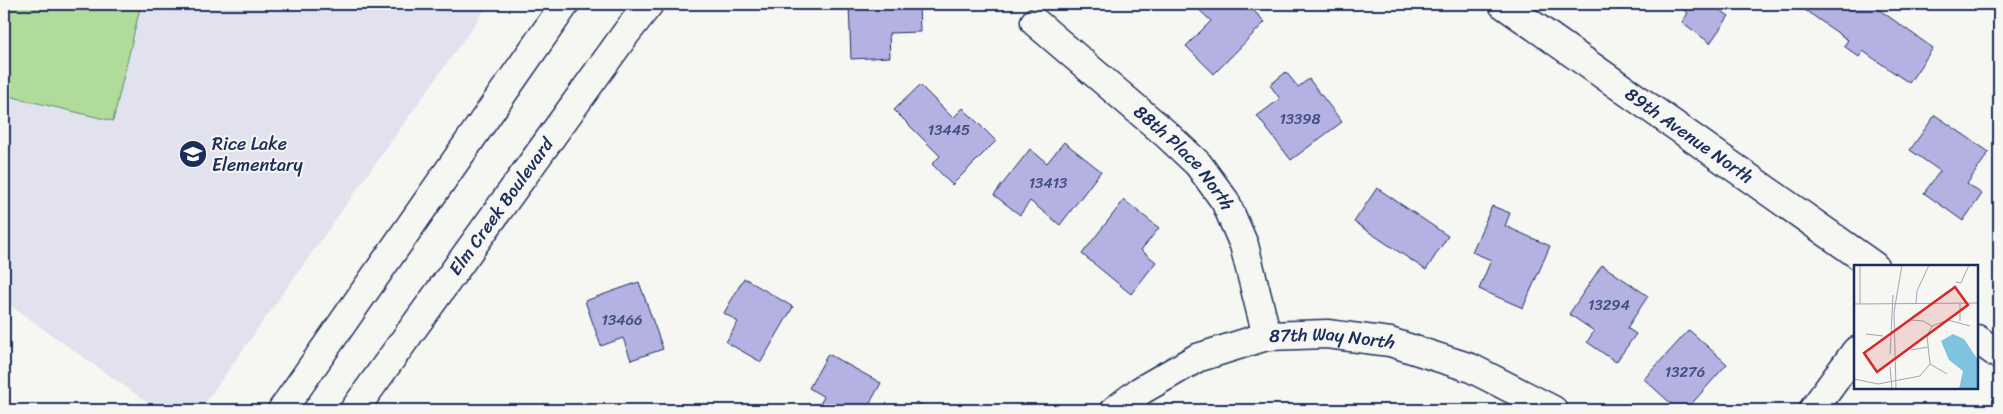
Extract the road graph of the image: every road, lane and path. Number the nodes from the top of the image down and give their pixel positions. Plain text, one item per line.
1 (565, 4) edge
2 (649, 4) edge
3 (1503, 4) edge
4 (1035, 22) dead end
5 (1873, 265) edge
6 (1267, 336) junction
7 (1978, 340) edge
8 (1854, 354) edge
9 (1999, 355) edge
10 (282, 410) edge
11 (354, 410) edge
12 (1115, 410) edge
13 (1553, 410) edge
14 (1813, 410) edge

1 - 10 street
2 - 11 street, Elm Creek Boulevard
3 - 5 street, 89th Avenue North
4 - 6 street, 88th Place North
6 - 12 street, 87th Way North
6 - 13 street, 87th Way North
7 - 9 street
8 - 14 street

